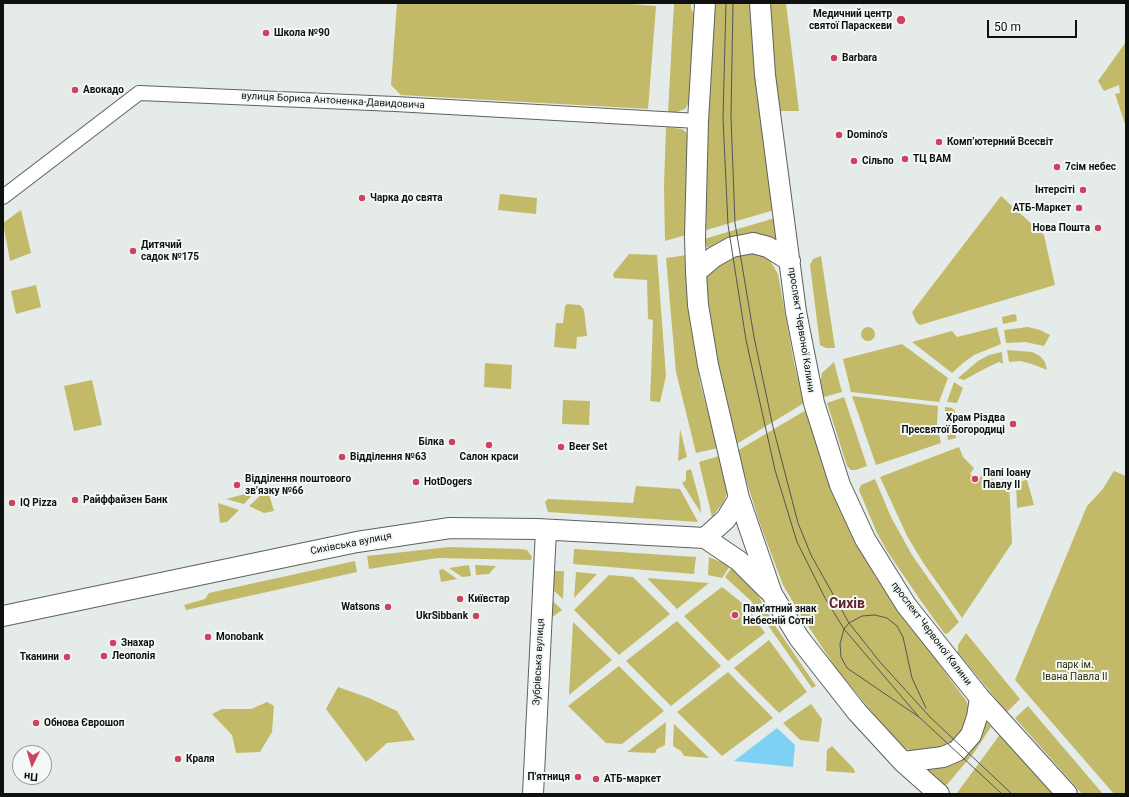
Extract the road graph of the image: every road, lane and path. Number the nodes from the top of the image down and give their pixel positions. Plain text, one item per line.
1 (705, 3) edge
2 (760, 3) edge
3 (698, 121) junction
4 (3, 197) edge
5 (790, 261) junction
6 (696, 272) junction
7 (739, 498) junction
8 (546, 530) junction
9 (705, 538) junction
10 (772, 594) junction
11 (3, 616) edge
12 (980, 698) junction
13 (903, 762) junction
14 (533, 794) edge
15 (939, 794) edge
16 (1067, 794) edge

1 - 3 main road
2 - 5 main road, проспект Червоної Калини
3 - 4 street, вулиця Бориса Антоненка-Давидовича
3 - 6 main road
5 - 6 main road
5 - 12 main road, проспект Червоної Калини
6 - 7 main road
7 - 9 main road
7 - 10 main road
8 - 9 main road, Сихівська вулиця
8 - 11 main road, Сихівська вулиця
8 - 14 main road, Зубрівська вулиця
9 - 10 main road
10 - 13 main road
12 - 13 main road
12 - 16 main road, проспект Червоної Калини
13 - 15 main road

